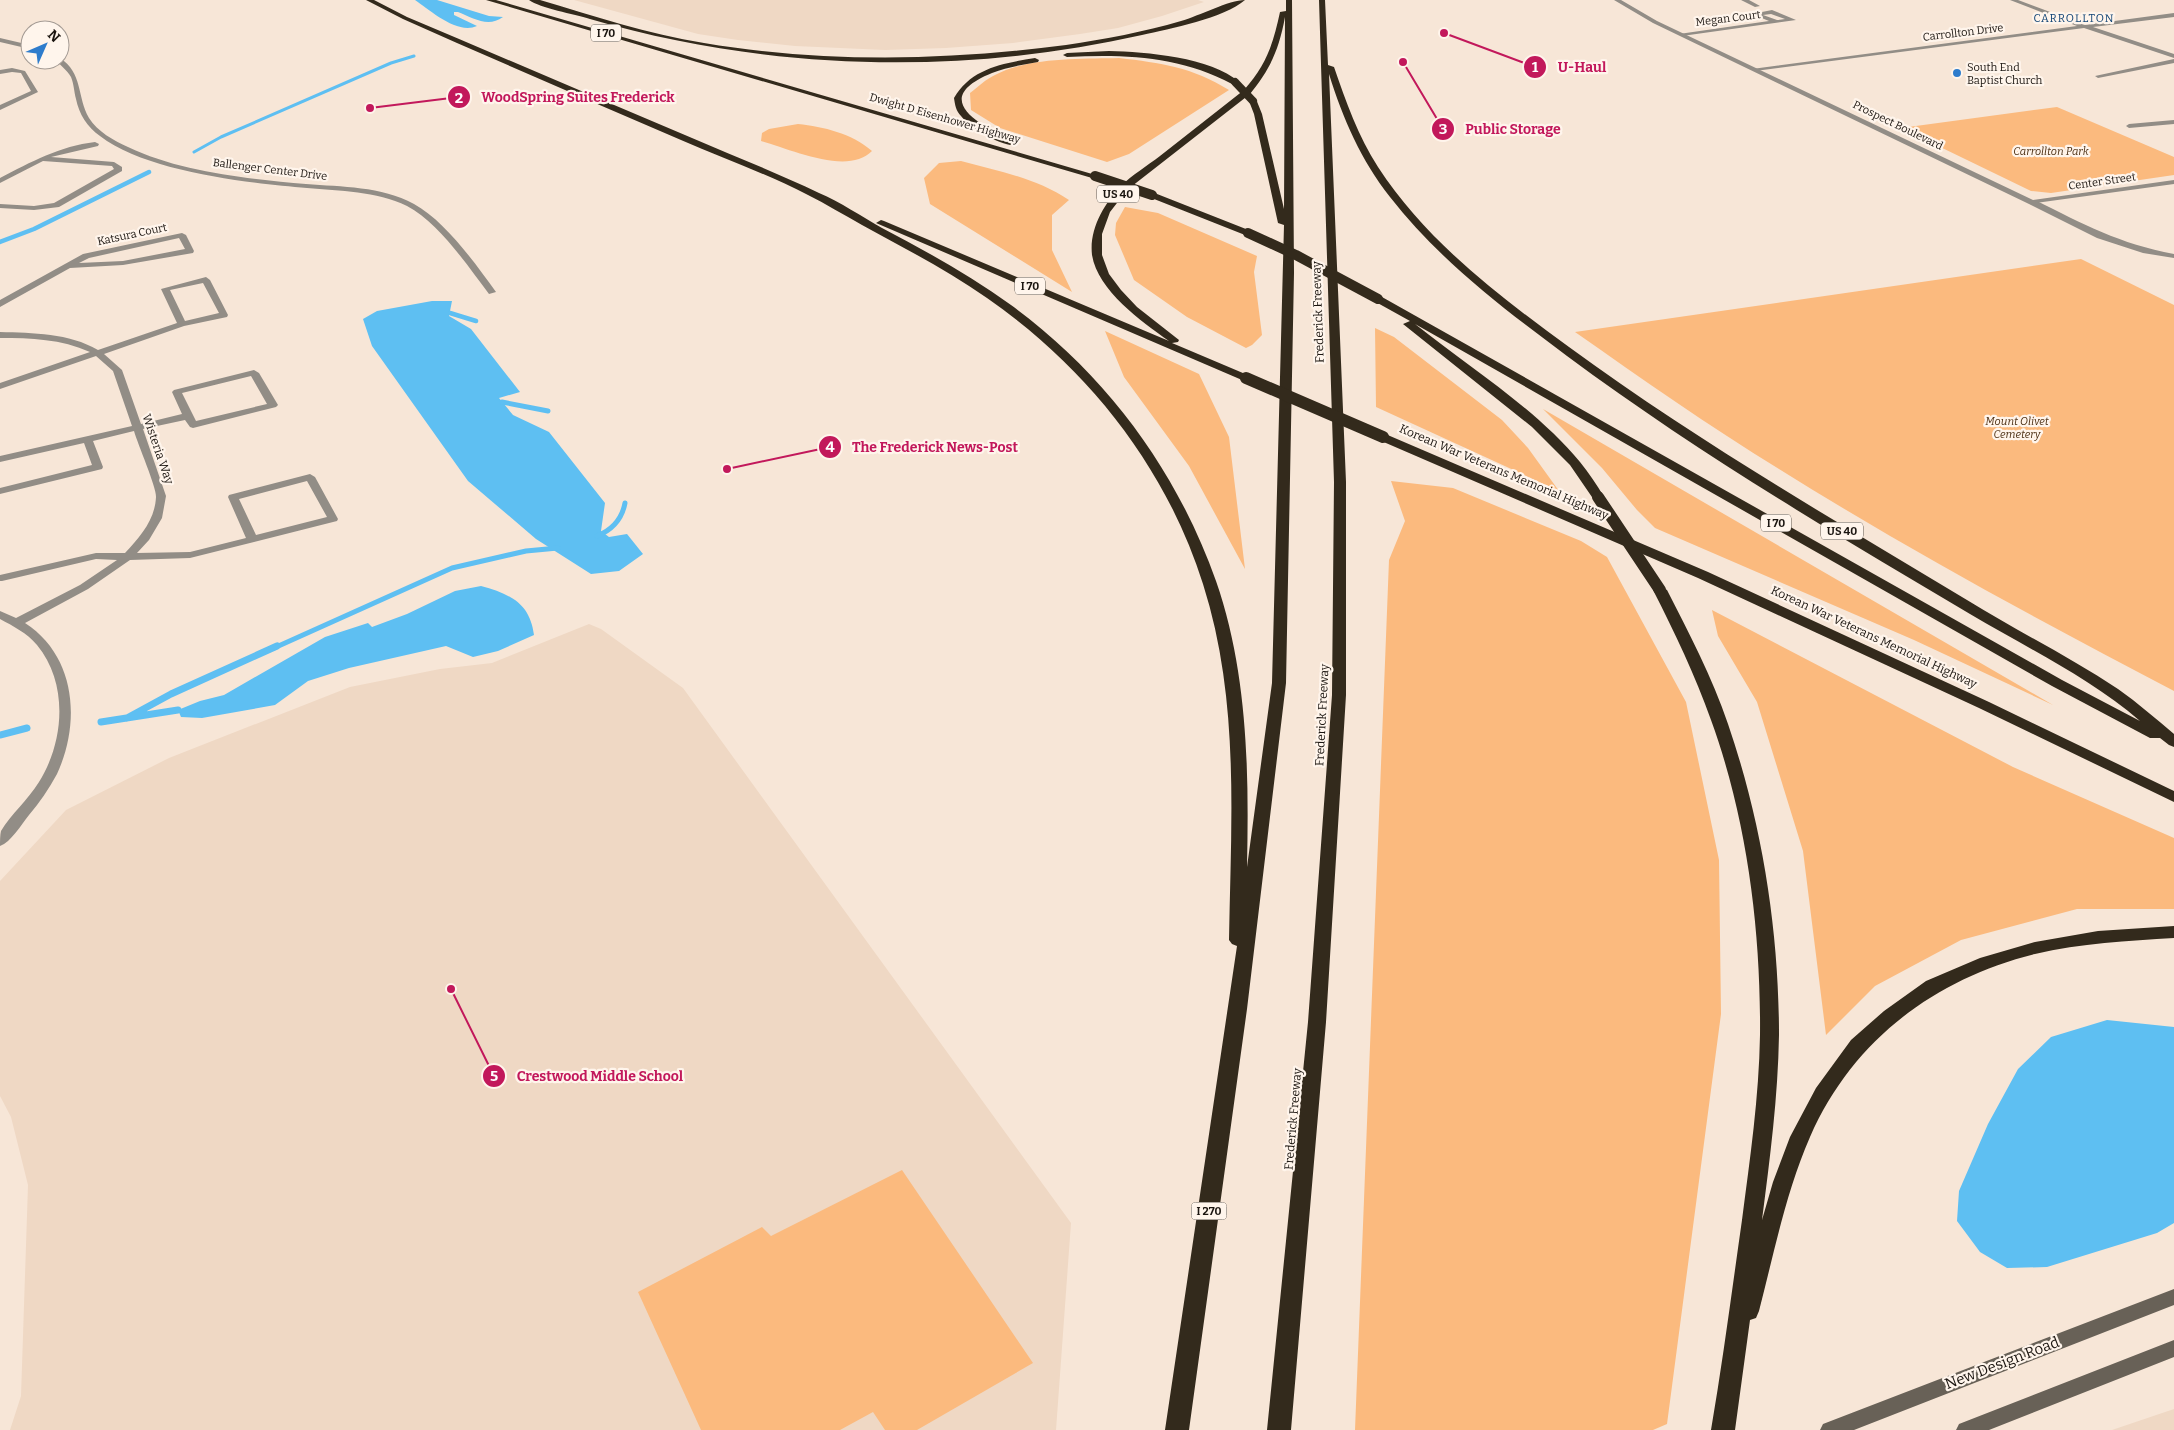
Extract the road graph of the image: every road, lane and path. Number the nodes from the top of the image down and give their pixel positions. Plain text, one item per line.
1 (358, 0) edge
2 (369, 0) edge
3 (489, 0) edge
4 (532, 0) edge
5 (1235, 0) edge
6 (1242, 0) edge
7 (1285, 0) edge
8 (1289, 0) edge
9 (1322, 0) edge
10 (1617, 0) edge
11 (1744, 0) edge
12 (2013, 0) edge
13 (1757, 6) dead end
14 (1211, 14) junction
15 (2174, 15) edge
16 (405, 18) junction
17 (1776, 22) junction
18 (2084, 26) junction
19 (1682, 34) junction
20 (0, 40) edge
21 (20, 45) edge
22 (1325, 52) junction
23 (2174, 56) edge
24 (2174, 60) edge
25 (1755, 69) junction
26 (70, 70) edge
27 (0, 72) edge
28 (2098, 76) dead end
29 (0, 108) edge
30 (2174, 122) edge
31 (2129, 126) dead end
32 (111, 140) junction
33 (42, 159) junction
34 (1047, 162) junction
35 (0, 181) edge
36 (2174, 182) edge
37 (813, 194) junction
38 (2032, 202) junction
39 (0, 206) edge
40 (2174, 256) edge
41 (70, 266) junction
42 (1289, 274) junction
43 (492, 292) dead end
44 (1378, 299) junction
45 (0, 304) edge
46 (182, 324) junction
47 (0, 335) edge
48 (98, 354) junction
49 (1246, 378) junction
50 (0, 386) edge
51 (188, 416) junction
52 (138, 428) junction
53 (87, 438) junction
54 (0, 459) edge
55 (0, 491) edge
56 (253, 540) junction
57 (129, 555) junction
58 (2, 578) dead end
59 (0, 614) edge
60 (18, 621) junction
61 (2174, 743) edge
62 (2174, 797) edge
63 (0, 841) edge
64 (2174, 932) edge
65 (1238, 1009) junction
66 (2174, 1297) edge
67 (2174, 1348) edge
68 (1734, 1365) junction
69 (1177, 1430) edge
70 (1279, 1430) edge
71 (1723, 1430) edge
72 (1830, 1430) edge
73 (1966, 1430) edge

1 - 16 highway
2 - 16 highway, I 70
3 - 34 highway, Dwight D Eisenhower Highway / I 70
4 - 14 highway
5 - 14 highway
6 - 14 highway
7 - 49 highway, US 40
8 - 42 highway
9 - 22 highway, Frederick Freeway / US 40
10 - 19 street, Prospect Boulevard
11 - 13 street
12 - 18 street
15 - 18 street, Carrollton Drive
16 - 37 highway, I 70
17 - 17 street, Megan Court
17 - 19 street, Megan Court
18 - 23 street
18 - 25 street, Carrollton Drive
19 - 25 street, Prospect Boulevard
20 - 21 street
22 - 61 highway, US 40
22 - 70 highway, Frederick Freeway
24 - 28 street
25 - 38 street, Prospect Boulevard
26 - 32 street, Ballenger Center Drive
27 - 29 street
30 - 31 street
32 - 33 street
32 - 43 street, Ballenger Center Drive
33 - 35 street
33 - 39 street
34 - 42 highway, bridge
34 - 44 highway, Dwight D Eisenhower Highway / I 70, bridge
36 - 38 street, Center Street
37 - 49 highway, Korean War Veterans Memorial Highway / I 70
37 - 65 highway
38 - 40 street, Prospect Boulevard
41 - 41 street, Katsura Court
41 - 45 street, Katsura Court
42 - 65 highway
44 - 61 highway, I 70
44 - 68 highway, bridge
46 - 46 street
46 - 48 street
47 - 48 street, Wisteria Way
48 - 50 street
48 - 52 street, Wisteria Way
49 - 62 highway, Korean War Veterans Memorial Highway / I 70, bridge
51 - 51 street
51 - 52 street
52 - 53 street
52 - 57 street, Wisteria Way
53 - 54 street
53 - 55 street
56 - 56 street
56 - 57 street
57 - 58 street
57 - 60 street, Wisteria Way
59 - 60 street
60 - 63 street
64 - 68 highway
65 - 69 highway, I 270
66 - 72 main road, New Design Road
67 - 73 main road
68 - 71 highway

